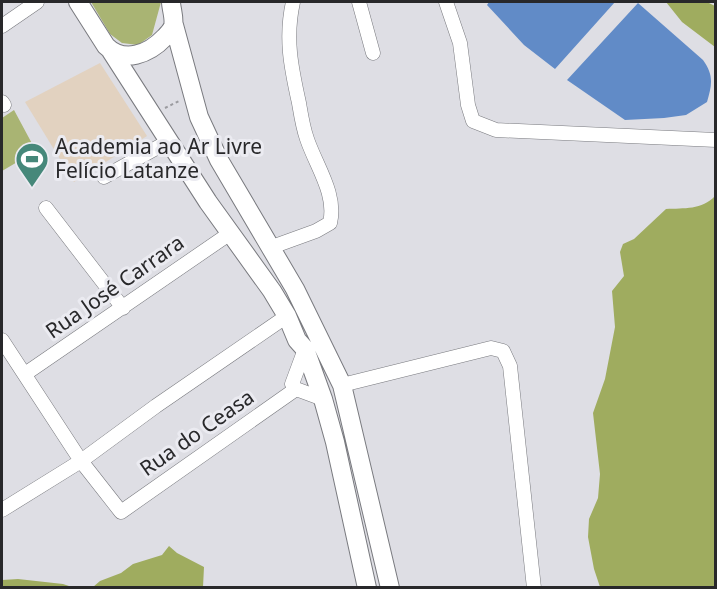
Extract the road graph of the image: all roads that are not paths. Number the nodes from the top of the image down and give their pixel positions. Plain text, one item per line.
1 (37, 2) edge
2 (78, 2) edge
3 (171, 2) edge
4 (359, 2) edge
5 (446, 2) edge
6 (296, 3) edge
7 (174, 25) junction
8 (2, 26) edge
9 (111, 51) junction
10 (373, 53) dead end
11 (716, 140) edge
12 (168, 141) junction
13 (104, 177) dead end
14 (46, 208) dead end
15 (229, 234) junction
16 (269, 248) junction
17 (123, 308) junction
18 (287, 316) junction
19 (2, 340) edge
20 (305, 349) junction
21 (25, 374) junction
22 (342, 385) junction
23 (296, 389) junction
24 (323, 399) junction
25 (81, 461) junction
26 (2, 510) edge
27 (367, 588) edge
28 (390, 588) edge
29 (534, 588) edge

1 - 8 street
2 - 9 main road
3 - 7 main road
4 - 10 street
5 - 11 street
6 - 16 street
7 - 9 main road
7 - 16 main road
9 - 12 main road
12 - 13 street
12 - 15 main road
14 - 17 street
15 - 17 street, Rua José Carrara
15 - 18 main road
16 - 22 main road
17 - 21 street, Rua José Carrara
18 - 20 main road
18 - 25 street
19 - 21 street
20 - 23 street
20 - 24 main road
21 - 25 street
22 - 28 main road
22 - 29 street
23 - 24 street
23 - 25 street, Rua do Ceasa
24 - 27 main road
25 - 26 street

